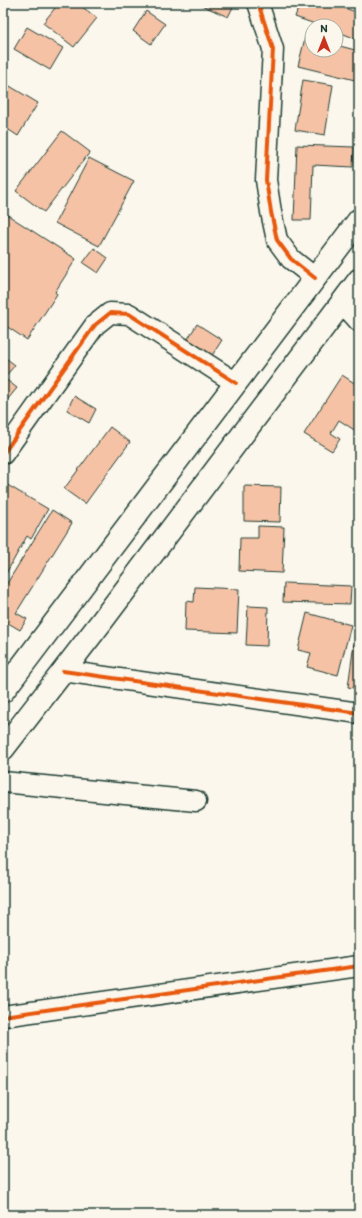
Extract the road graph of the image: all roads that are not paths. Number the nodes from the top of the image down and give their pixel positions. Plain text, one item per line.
1 (258, 3) edge
2 (359, 220) edge
3 (315, 278) junction
4 (359, 280) edge
5 (342, 302) junction
6 (359, 321) edge
7 (236, 383) junction
8 (3, 454) edge
9 (63, 671) junction
10 (3, 691) edge
11 (359, 713) edge
12 (3, 749) edge
13 (3, 782) edge
14 (196, 801) dead end
15 (359, 966) edge
16 (3, 1016) edge

1 - 3 street
2 - 3 main road
3 - 7 main road
4 - 5 main road
5 - 6 street
5 - 9 main road
7 - 8 street
7 - 10 main road
9 - 11 street
9 - 12 main road
13 - 14 street
15 - 16 street

